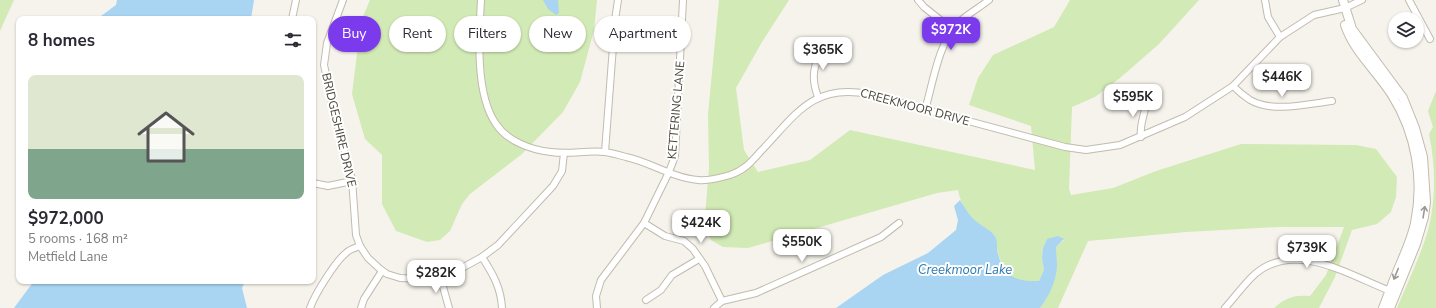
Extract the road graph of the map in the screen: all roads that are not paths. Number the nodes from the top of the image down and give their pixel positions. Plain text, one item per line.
1 (296, 0) edge
2 (343, 0) edge
3 (481, 0) edge
4 (618, 0) edge
5 (683, 0) edge
6 (918, 0) edge
7 (989, 0) edge
8 (1265, 0) edge
9 (1338, 0) edge
10 (1362, 0) edge
11 (1409, 0) edge
12 (1342, 5) edge
13 (293, 16) edge
14 (953, 30) junction
15 (1280, 37) junction
16 (1430, 40) dead end
17 (824, 45) dead end
18 (1233, 86) junction
19 (818, 97) junction
20 (1146, 100) dead end
21 (1332, 101) dead end
22 (925, 110) junction
23 (1141, 137) junction
24 (605, 152) junction
25 (564, 153) junction
26 (670, 172) junction
27 (352, 181) junction
28 (316, 184) edge
29 (644, 223) junction
30 (899, 223) dead end
31 (360, 246) junction
32 (482, 257) junction
33 (699, 258) junction
34 (382, 271) junction
35 (440, 276) junction
36 (1393, 292) junction
37 (646, 300) dead end
38 (722, 301) junction
39 (310, 308) edge
40 (361, 308) edge
41 (449, 308) edge
42 (502, 308) edge
43 (597, 308) edge
44 (714, 308) edge
45 (1225, 308) edge
46 (1383, 308) edge
47 (1390, 308) edge

1 - 13 street
2 - 27 street, BRIDGESHIRE DRIVE
3 - 25 street, CREEKMOOR DRIVE
4 - 24 street
5 - 26 street, KETTERING LANE
6 - 14 street
7 - 14 street
8 - 15 street
9 - 12 street
10 - 12 street, CREEKMOOR DRIVE
11 - 16 street
12 - 15 street, CREEKMOOR DRIVE
12 - 36 street
14 - 22 street
15 - 18 street, CREEKMOOR DRIVE
17 - 19 street
18 - 21 street
18 - 23 street, CREEKMOOR DRIVE
19 - 22 street, CREEKMOOR DRIVE
19 - 26 street, CREEKMOOR DRIVE
20 - 23 street
22 - 23 street, CREEKMOOR DRIVE
24 - 25 street, CREEKMOOR DRIVE
24 - 26 street, CREEKMOOR DRIVE
25 - 32 street, BRIDGESHIRE DRIVE
26 - 29 street, KETTERING LANE
27 - 28 street
27 - 31 street, BRIDGESHIRE DRIVE
29 - 33 street
29 - 43 street, KETTERING LANE
30 - 38 street
31 - 34 street, BRIDGESHIRE DRIVE
31 - 39 street
32 - 35 street, BRIDGESHIRE DRIVE
32 - 42 street
33 - 37 street
33 - 38 street
34 - 35 street, BRIDGESHIRE DRIVE
34 - 40 street
35 - 41 street
36 - 45 street
36 - 46 street
36 - 47 street
38 - 44 street

